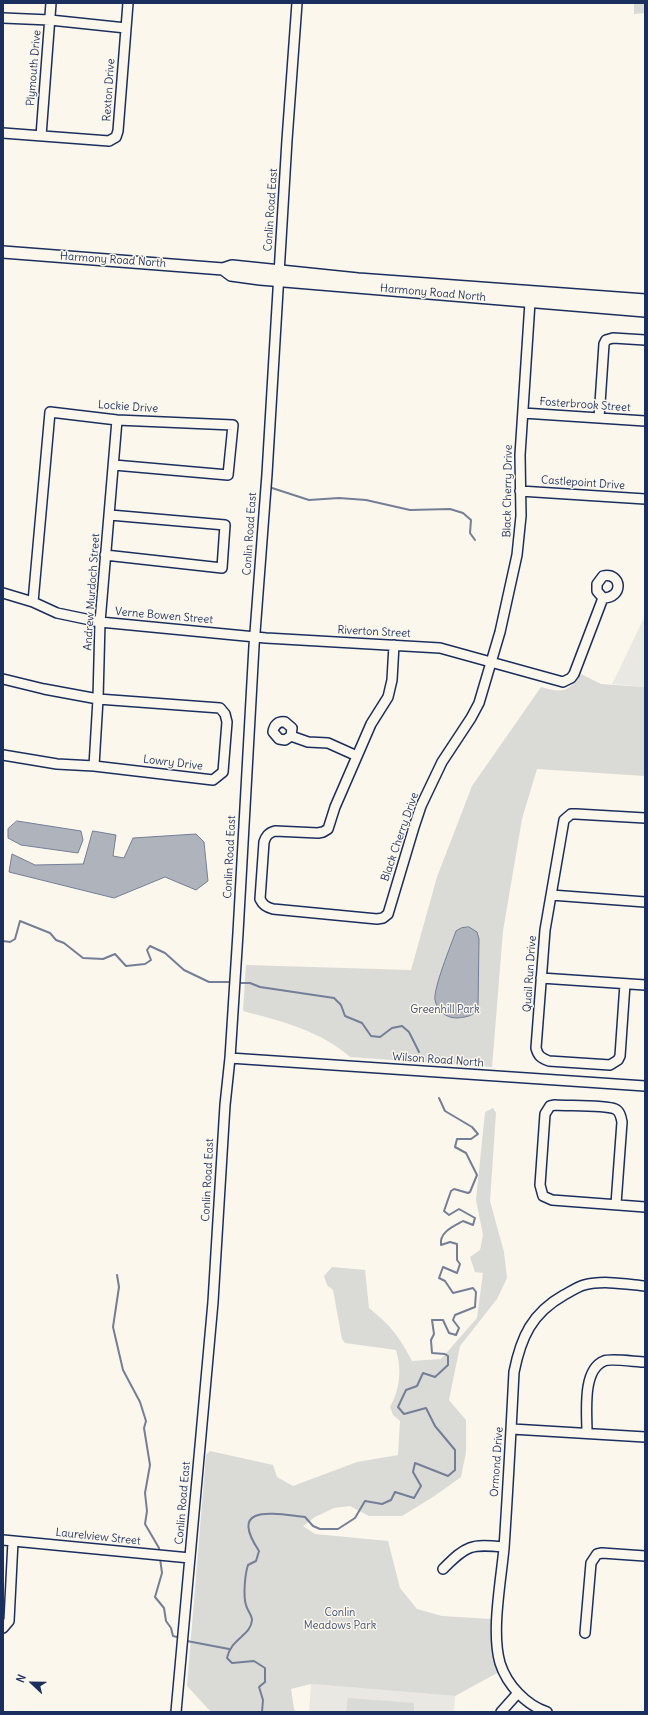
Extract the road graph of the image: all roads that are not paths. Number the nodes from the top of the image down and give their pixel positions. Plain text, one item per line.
1 (51, 3) edge
2 (128, 3) edge
3 (297, 3) edge
4 (3, 18) edge
5 (50, 20) junction
6 (126, 28) junction
7 (3, 133) edge
8 (41, 136) junction
9 (3, 252) edge
10 (278, 276) junction
11 (645, 300) edge
12 (530, 302) junction
13 (645, 311) edge
14 (645, 340) edge
15 (523, 413) junction
16 (599, 418) junction
17 (117, 420) junction
18 (645, 421) edge
19 (114, 465) junction
20 (520, 491) junction
21 (645, 499) edge
22 (110, 515) junction
23 (105, 555) junction
24 (3, 593) edge
25 (603, 598) dead end
26 (32, 602) junction
27 (100, 622) junction
28 (254, 637) junction
29 (394, 645) junction
30 (491, 662) junction
31 (3, 679) edge
32 (98, 699) junction
33 (291, 736) dead end
34 (3, 756) edge
35 (357, 756) junction
36 (94, 766) junction
37 (645, 818) edge
38 (551, 895) junction
39 (645, 902) edge
40 (541, 978) junction
41 (625, 984) junction
42 (645, 985) edge
43 (230, 1058) junction
44 (645, 1086) edge
45 (616, 1204) junction
46 (645, 1206) edge
47 (645, 1286) edge
48 (645, 1362) edge
49 (512, 1429) junction
50 (586, 1433) junction
51 (645, 1437) edge
52 (3, 1540) edge
53 (13, 1541) junction
54 (504, 1547) junction
55 (645, 1556) edge
56 (190, 1558) junction
57 (443, 1569) dead end
58 (3, 1628) edge
59 (585, 1633) dead end
60 (518, 1693) junction
61 (176, 1712) edge
62 (501, 1712) edge
63 (547, 1712) edge

1 - 5 street, Plymouth Drive
2 - 6 street, Rexton Drive
3 - 10 street, Conlin Road East
4 - 5 street
5 - 6 street
5 - 8 street, Plymouth Drive
6 - 8 street, Rexton Drive
7 - 8 street, Rexton Drive
9 - 10 main road, Harmony Road North
10 - 11 main road, Harmony Road North
10 - 12 main road, Harmony Road North
10 - 28 street, Conlin Road East
12 - 13 main road, Harmony Road North
12 - 15 street, Black Cherry Drive
14 - 16 street
15 - 16 street, Fosterbrook Street
15 - 20 street, Black Cherry Drive
16 - 18 street, Fosterbrook Street
17 - 19 street, Andrew Murdoch Street
17 - 19 street, Lockie Drive
17 - 26 street, Lockie Drive
19 - 22 street, Andrew Murdoch Street
20 - 21 street, Castlepoint Drive
20 - 30 street, Black Cherry Drive
22 - 23 street, Andrew Murdoch Street
22 - 23 street
23 - 27 street, Andrew Murdoch Street
24 - 26 street, Verne Bowen Street
25 - 30 street, Riverton Street
26 - 27 street, Verne Bowen Street
27 - 28 street, Verne Bowen Street
27 - 32 street, Andrew Murdoch Street
28 - 29 street, Riverton Street
28 - 43 street, Conlin Road East
29 - 30 street, Riverton Street
29 - 35 street, Black Cherry Drive
30 - 35 street, Black Cherry Drive
31 - 32 street
32 - 36 street, Andrew Murdoch Street
32 - 36 street, Lowry Drive
33 - 35 street
34 - 36 street, Lowry Drive
37 - 38 street, Quail Run Drive
38 - 39 street
38 - 40 street, Quail Run Drive
40 - 41 street
40 - 41 street, Quail Run Drive
41 - 42 street
43 - 44 street, Wilson Road North
43 - 56 street, Conlin Road East
45 - 45 street
45 - 46 street
47 - 49 street, Ormond Drive
48 - 50 street
49 - 50 street
49 - 54 street, Ormond Drive
50 - 51 street
52 - 53 street, Laurelview Street
53 - 56 street, Laurelview Street
53 - 58 street
54 - 57 street
54 - 60 street, Ormond Drive
55 - 59 street
56 - 61 street, Conlin Road East
60 - 62 street
60 - 63 street, Ormond Drive

